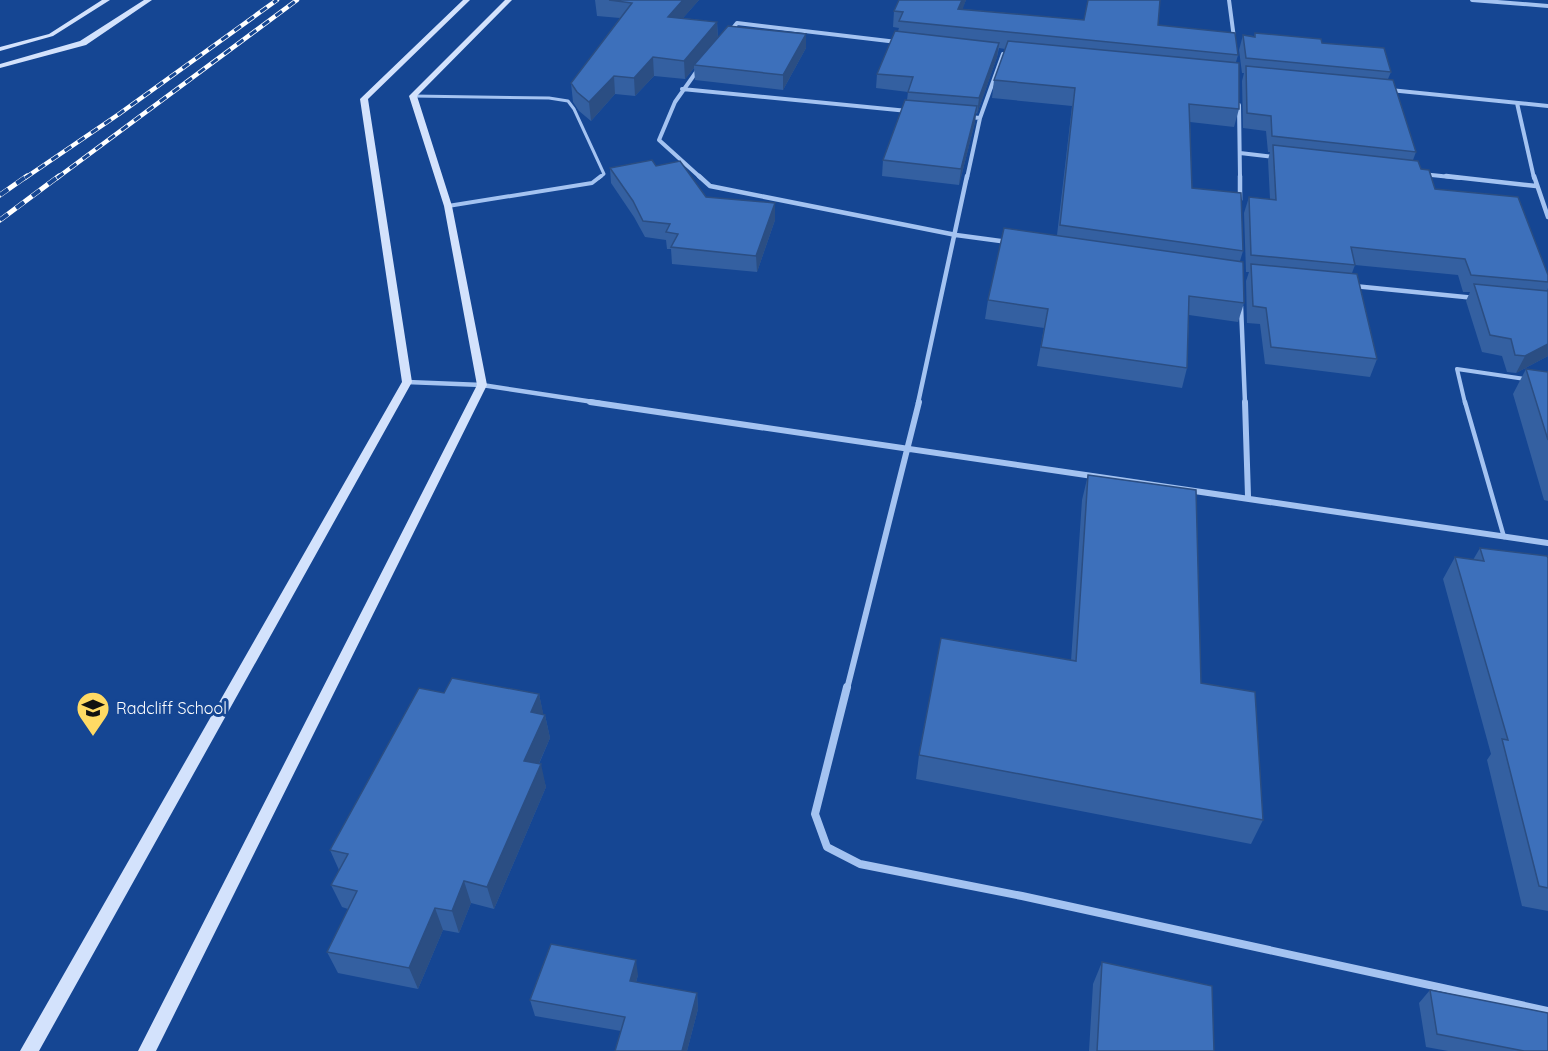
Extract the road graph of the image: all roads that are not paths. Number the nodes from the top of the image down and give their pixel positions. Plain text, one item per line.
1 (107, 0) edge
2 (149, 0) edge
3 (467, 0) edge
4 (508, 0) edge
5 (1229, 0) edge
6 (1472, 0) edge
7 (1548, 6) edge
8 (723, 39) edge
9 (899, 42) edge
10 (1234, 43) edge
11 (0, 49) edge
12 (991, 53) edge
13 (1003, 54) junction
14 (1014, 55) edge
15 (703, 64) edge
16 (0, 66) edge
17 (682, 89) junction
18 (1389, 90) edge
19 (413, 96) junction
20 (1238, 97) edge
21 (1517, 103) junction
22 (1548, 106) edge
23 (911, 111) edge
24 (957, 116) edge
25 (980, 118) junction
26 (1240, 153) junction
27 (1287, 159) edge
28 (1417, 173) edge
29 (1536, 186) junction
30 (448, 206) junction
31 (1240, 209) edge
32 (1548, 217) edge
33 (956, 235) junction
34 (1017, 243) edge
35 (1347, 286) edge
36 (1477, 298) edge
37 (1241, 299) edge
38 (1537, 380) edge
39 (407, 382) junction
40 (482, 385) junction
41 (908, 450) junction
42 (1248, 496) junction
43 (1504, 537) junction
44 (1548, 543) edge
45 (1548, 1011) edge
46 (28, 1051) edge
47 (147, 1051) edge

1 - 11 street
2 - 16 street
3 - 39 street
4 - 19 street
5 - 10 street
6 - 7 street
8 - 9 street
12 - 13 street
13 - 14 street
13 - 25 street
15 - 17 street
17 - 23 street
17 - 33 street
18 - 21 street
19 - 30 street
19 - 30 lane
20 - 26 street
21 - 22 street
21 - 29 street
24 - 25 street
25 - 33 street
26 - 27 street
26 - 31 street
28 - 29 street
29 - 32 street
30 - 40 street
33 - 34 street
33 - 41 street
35 - 36 street
37 - 42 street
38 - 43 lane
39 - 40 street
39 - 46 street
40 - 41 street
40 - 47 street
41 - 42 street
41 - 45 street
42 - 43 street
43 - 44 street

